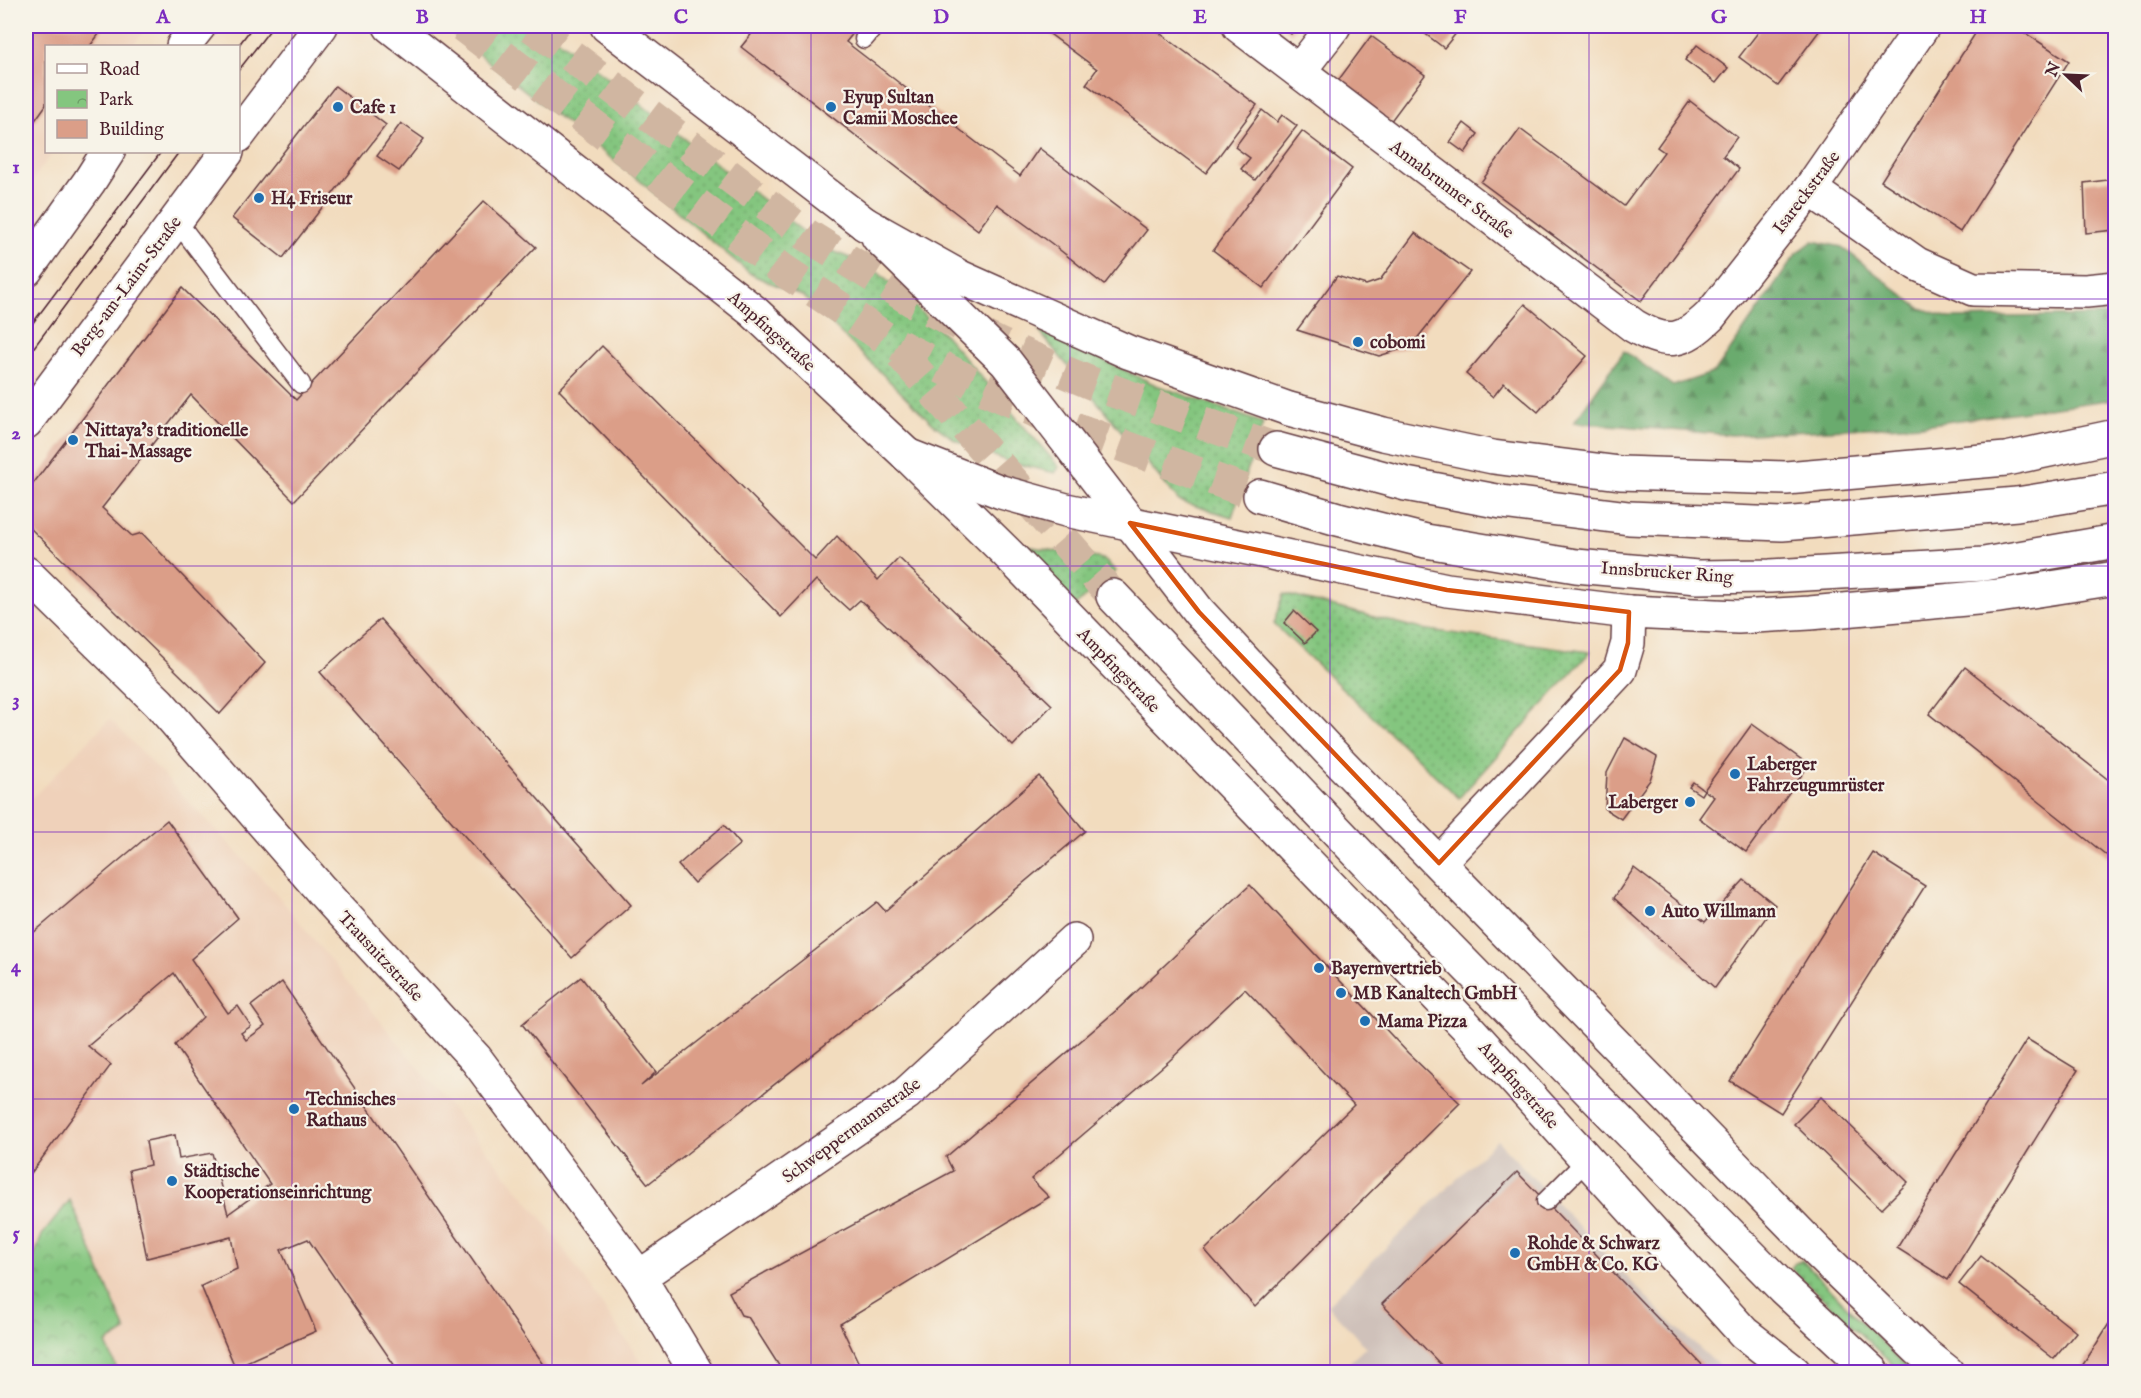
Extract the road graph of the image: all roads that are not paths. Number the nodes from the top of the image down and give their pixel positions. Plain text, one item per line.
1 (199, 26) edge
2 (321, 26) edge
3 (390, 26) edge
4 (607, 26) edge
5 (1239, 26) edge
6 (1334, 26) edge
7 (1923, 26) edge
8 (184, 45) edge
9 (1299, 71) junction
10 (240, 133) edge
11 (107, 153) edge
12 (226, 153) edge
13 (1810, 189) junction
14 (176, 220) junction
15 (865, 224) junction
16 (26, 270) edge
17 (2115, 288) edge
18 (1671, 340) joint
19 (301, 384) dead end
20 (26, 422) edge
21 (2115, 436) edge
22 (1276, 449) tunnel mouth
23 (907, 455) junction
24 (2115, 488) edge
25 (1260, 496) tunnel mouth
26 (1130, 523) junction
27 (2115, 542) edge
28 (26, 573) edge
29 (2115, 578) edge
30 (1113, 596) tunnel mouth
31 (1629, 612) junction
32 (1439, 863) junction
33 (1074, 940) dead end
34 (1587, 1160) junction
35 (1546, 1201) dead end
36 (639, 1277) junction
37 (696, 1372) edge
38 (1794, 1372) edge
39 (1873, 1372) edge
40 (1947, 1372) edge

1 - 8 main road
2 - 10 main road
3 - 23 main road, Ampfingstraße
4 - 15 main road
5 - 9 main road, Annabrunner Straße
6 - 9 main road
7 - 13 main road, Isareckstraße
9 - 18 main road, Annabrunner Straße
11 - 16 main road
12 - 14 main road, Berg-am-Laim-Straße
13 - 17 main road
13 - 18 main road, Isareckstraße
14 - 19 lane
14 - 20 main road, Berg-am-Laim-Straße
15 - 21 main road
15 - 26 main road
22 - 24 main road
23 - 26 main road
23 - 34 main road, Ampfingstraße
25 - 27 main road, Innsbrucker Ring
26 - 31 main road
26 - 32 main road
28 - 36 main road, Trausnitzstraße
29 - 31 main road
30 - 39 main road
31 - 32 main road
32 - 40 main road
33 - 36 main road, Schweppermannstraße
34 - 35 lane
34 - 38 main road, Ampfingstraße
36 - 37 main road, Trausnitzstraße

